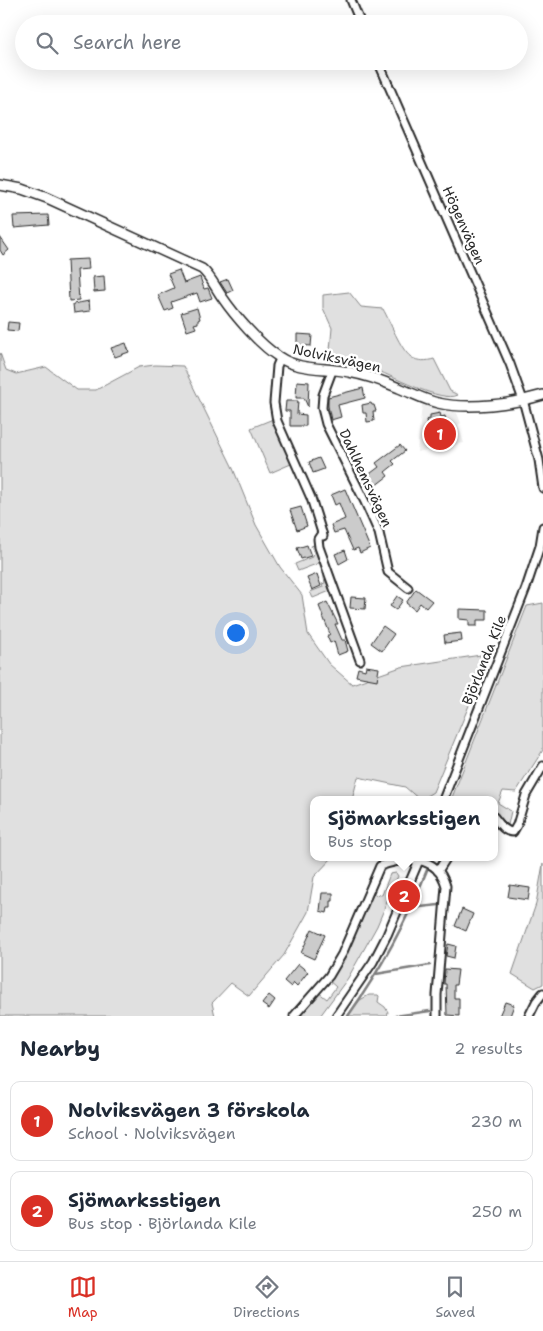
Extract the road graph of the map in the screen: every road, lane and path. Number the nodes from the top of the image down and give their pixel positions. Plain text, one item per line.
1 (351, 0) edge
2 (357, 15) edge
3 (382, 70) edge
4 (0, 185) edge
5 (280, 359) junction
6 (332, 371) junction
7 (543, 395) edge
8 (522, 400) junction
9 (543, 488) edge
10 (543, 527) edge
11 (408, 588) dead end
12 (360, 660) dead end
13 (543, 766) edge
14 (445, 796) edge
15 (498, 821) edge
16 (395, 861) edge
17 (419, 861) edge
18 (423, 861) edge
19 (445, 861) edge
20 (438, 871) junction
21 (543, 994) edge
22 (294, 1016) edge
23 (336, 1016) edge
24 (437, 1016) edge
25 (529, 1016) edge

1 - 2 street
3 - 8 street, Högenvägen
4 - 5 street, Nolviksvägen
5 - 6 street, Nolviksvägen
5 - 12 street
6 - 8 street, Nolviksvägen
6 - 11 street, Dahlhemsvägen
7 - 8 street, Nolviksvägen
8 - 9 street
10 - 14 street, Björlanda Kile
13 - 15 street
16 - 22 street
17 - 23 street
18 - 20 street
19 - 20 street
20 - 24 street
21 - 25 street

